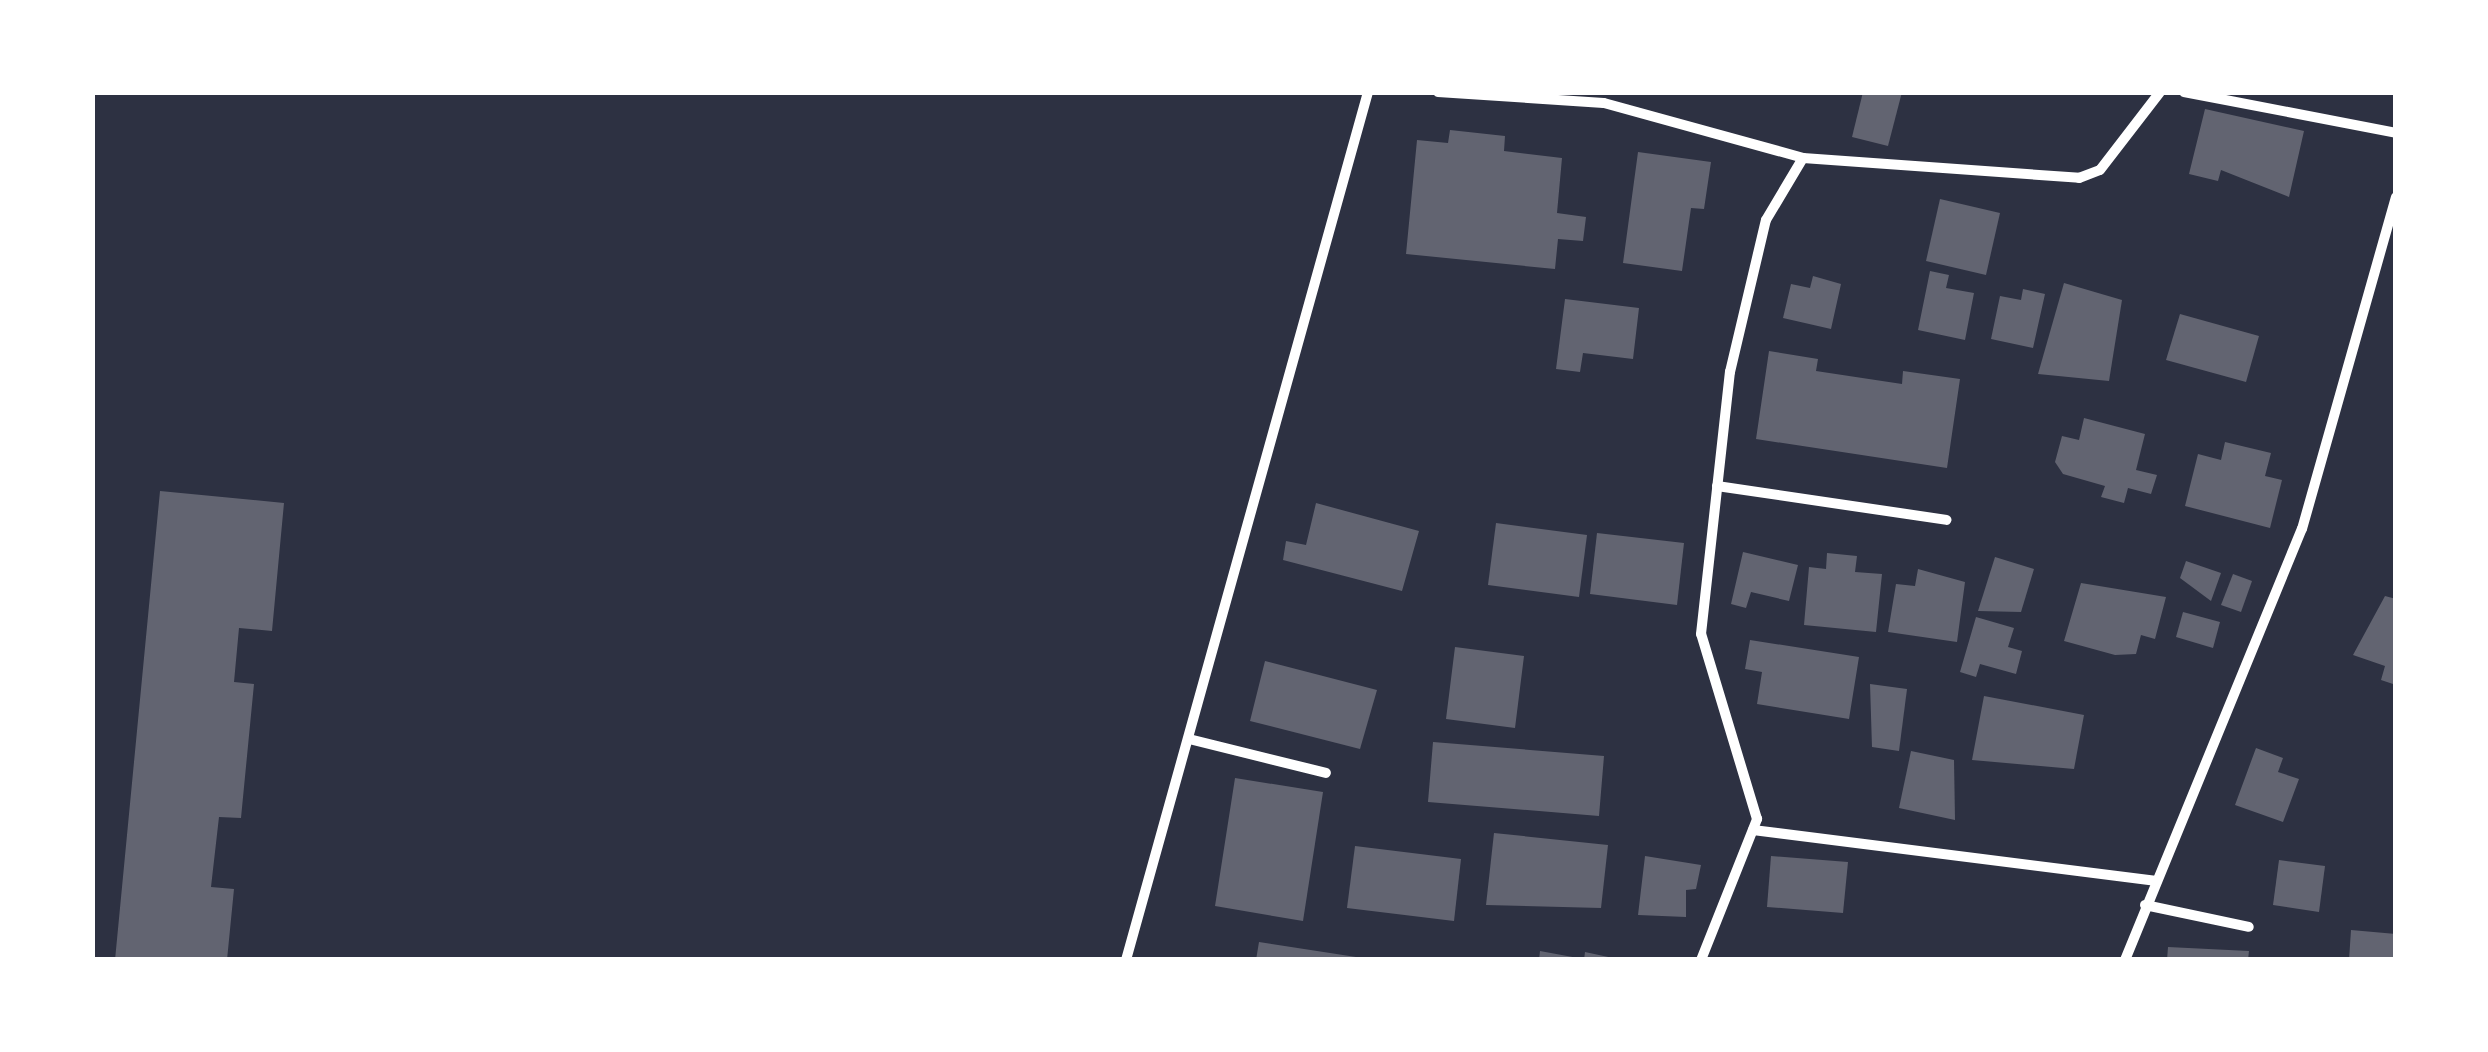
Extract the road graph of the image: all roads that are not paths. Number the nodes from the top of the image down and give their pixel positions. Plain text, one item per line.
1 (1368, 92) edge
2 (1438, 92) edge
3 (2160, 92) edge
4 (2184, 92) edge
5 (2396, 133) edge
6 (1803, 158) junction
7 (2396, 196) edge
8 (1717, 486) junction
9 (1947, 520) dead end
10 (1188, 740) junction
11 (1326, 773) dead end
12 (1752, 830) junction
13 (2154, 881) junction
14 (2146, 906) junction
15 (2249, 927) dead end
16 (1126, 960) edge
17 (1701, 960) edge
18 (2125, 960) edge

1 - 10 street
2 - 6 street
3 - 6 street
4 - 5 street
6 - 8 street
7 - 13 street
8 - 9 street
8 - 12 street
10 - 11 street
10 - 16 street
12 - 13 street
12 - 17 street
13 - 14 street
14 - 15 street
14 - 18 street

